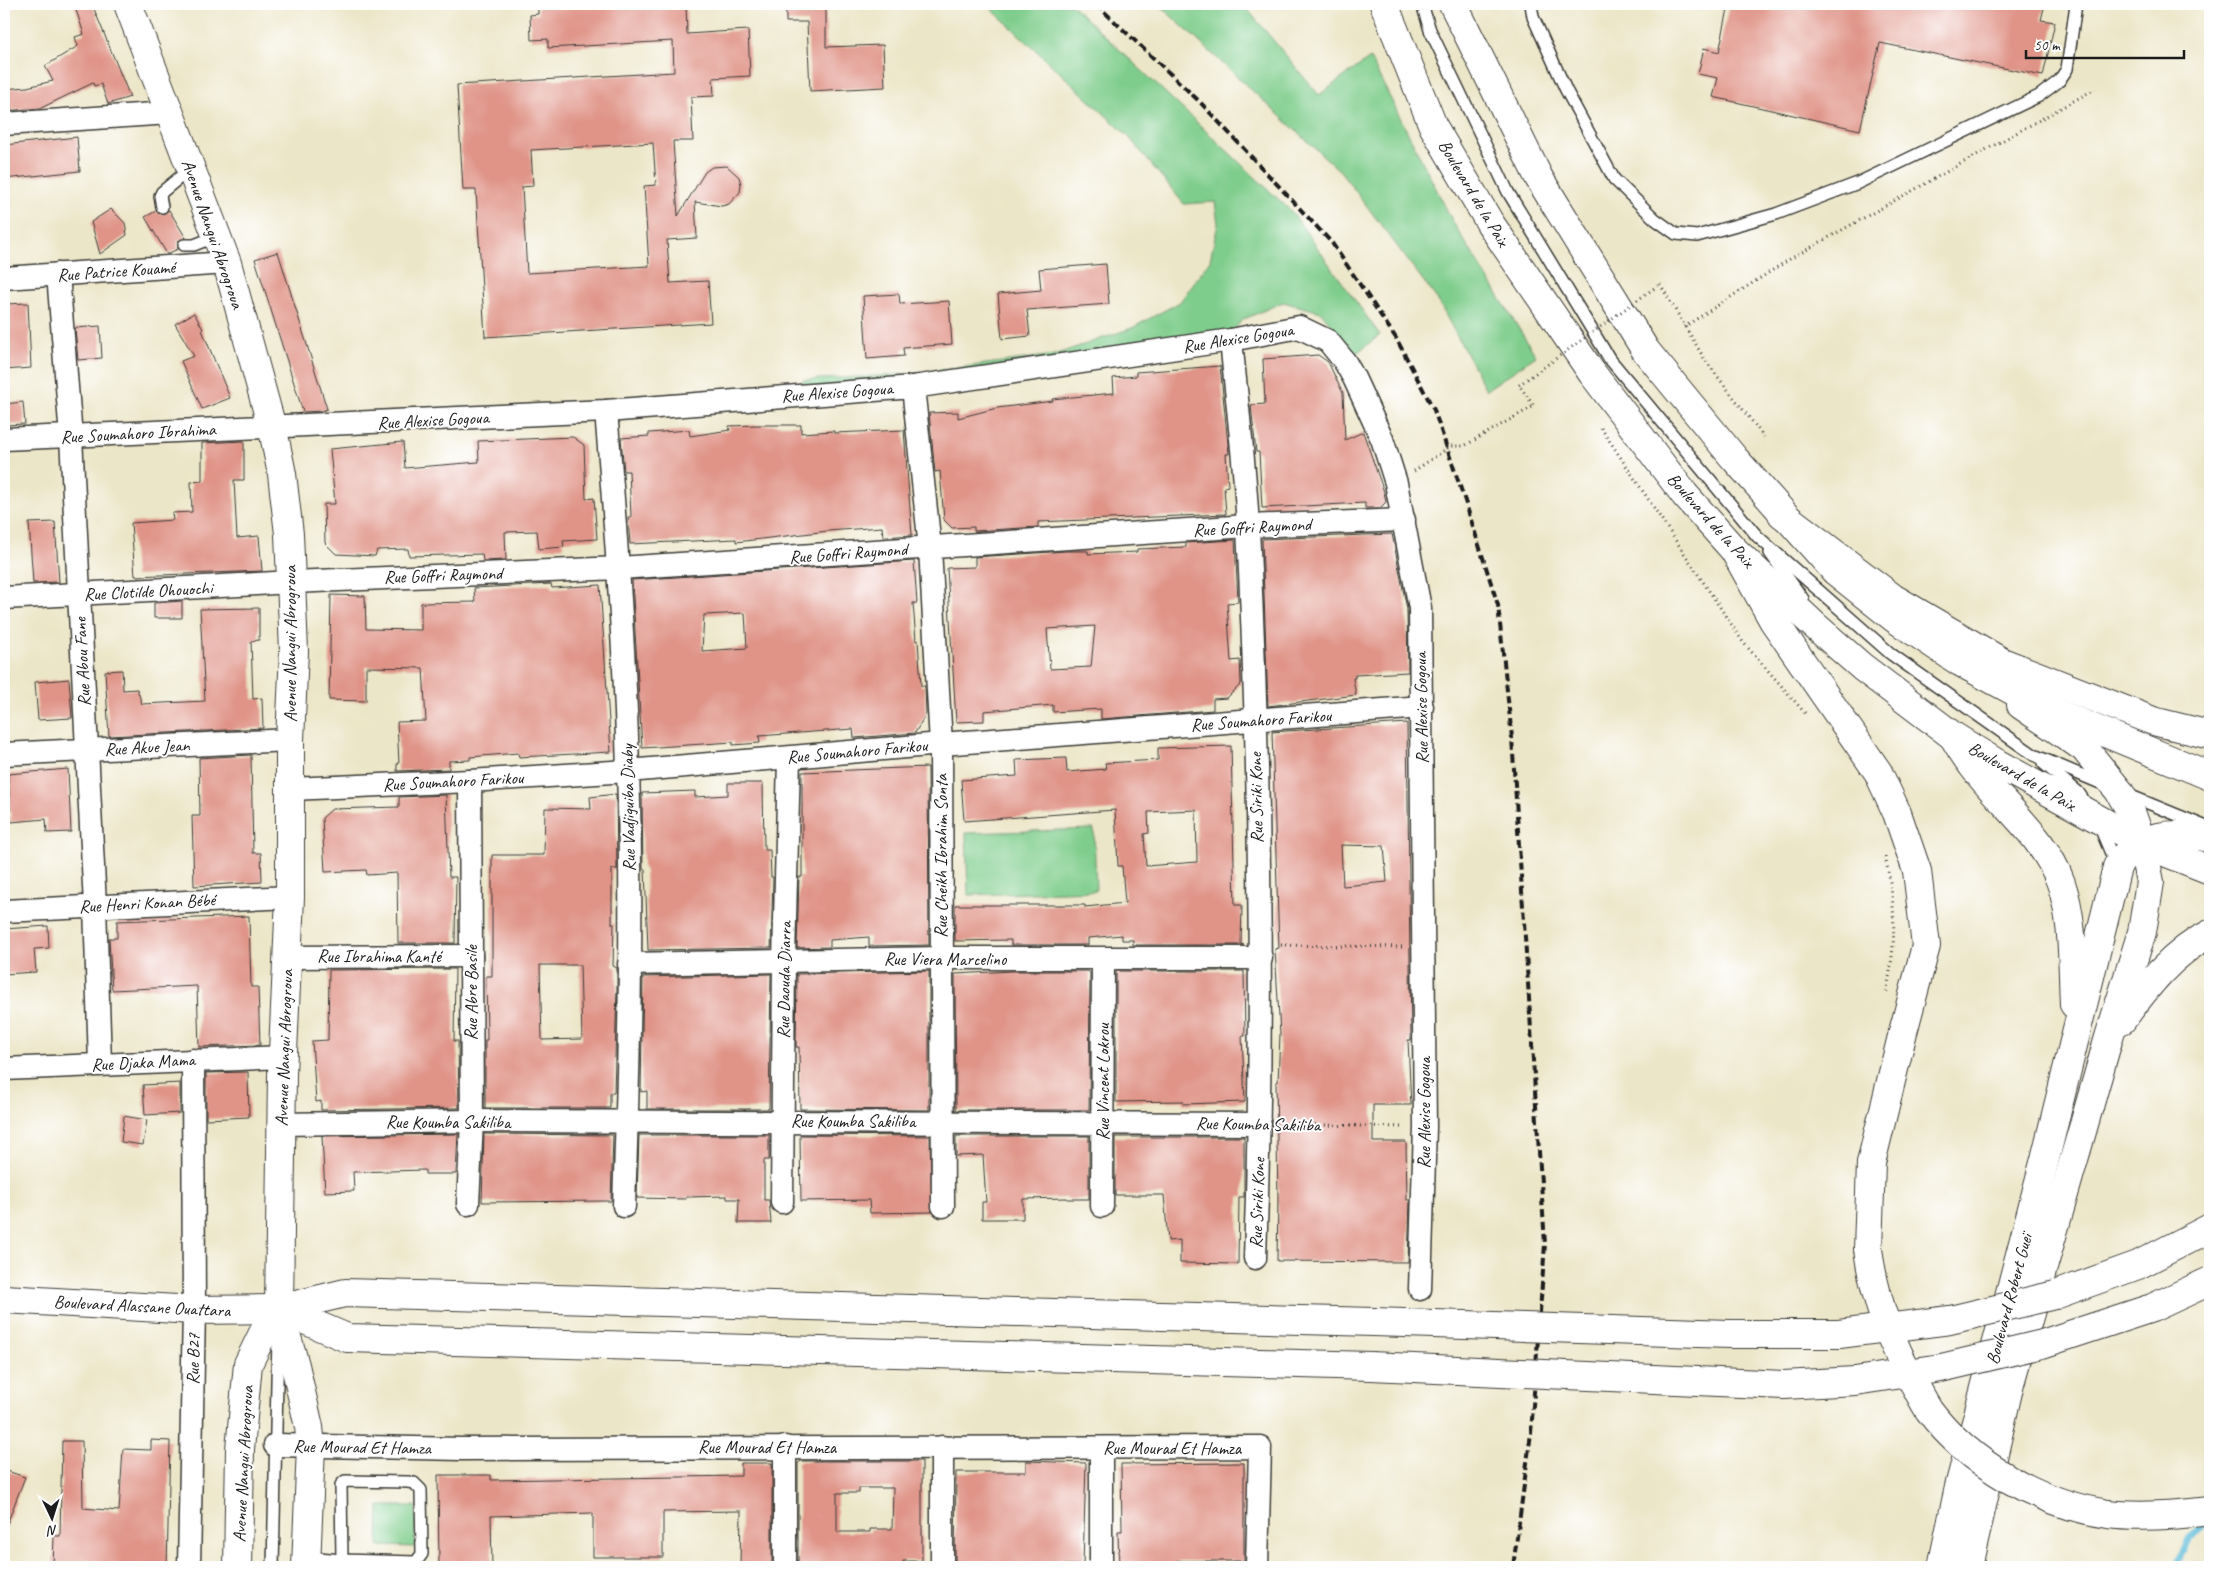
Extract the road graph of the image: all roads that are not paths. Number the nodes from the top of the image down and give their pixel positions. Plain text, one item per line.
1 (128, 4) edge
2 (1384, 4) edge
3 (1422, 4) edge
4 (1453, 4) edge
5 (1531, 4) edge
6 (2076, 4) edge
7 (170, 112) junction
8 (4, 124) edge
9 (191, 168) junction
10 (162, 207) dead end
11 (217, 236) junction
12 (184, 245) dead end
13 (228, 263) junction
14 (58, 274) junction
15 (4, 278) edge
16 (1231, 340) junction
17 (913, 387) junction
18 (606, 411) junction
19 (271, 428) junction
20 (71, 437) junction
21 (4, 439) edge
22 (1782, 514) junction
23 (1404, 520) junction
24 (1248, 526) junction
25 (1757, 536) junction
26 (930, 548) junction
27 (1734, 550) junction
28 (619, 568) junction
29 (292, 582) junction
30 (79, 595) junction
31 (4, 598) edge
32 (1834, 643) junction
33 (1960, 662) junction
34 (1422, 707) junction
35 (1254, 720) junction
36 (2210, 735) edge
37 (1953, 736) junction
38 (290, 740) junction
39 (941, 744) junction
40 (86, 750) junction
41 (4, 754) edge
42 (2034, 755) junction
43 (789, 758) junction
44 (628, 770) junction
45 (2210, 776) edge
46 (470, 781) junction
47 (292, 789) junction
48 (2120, 792) junction
49 (2095, 818) junction
50 (2210, 829) edge
51 (2210, 838) edge
52 (2142, 843) junction
53 (2117, 867) junction
54 (2210, 870) edge
55 (290, 897) junction
56 (95, 905) junction
57 (4, 911) edge
58 (2210, 934) edge
59 (1260, 951) junction
60 (287, 956) junction
61 (471, 956) junction
62 (942, 958) junction
63 (1103, 958) junction
64 (784, 960) junction
65 (629, 964) junction
66 (2076, 1031) junction
67 (2109, 1037) junction
68 (100, 1057) junction
69 (283, 1057) junction
70 (193, 1060) junction
71 (4, 1069) edge
72 (472, 1121) junction
73 (944, 1121) junction
74 (627, 1122) junction
75 (783, 1122) junction
76 (1103, 1123) junction
77 (281, 1124) junction
78 (1260, 1124) junction
79 (782, 1202) dead end
80 (468, 1204) dead end
81 (624, 1206) dead end
82 (943, 1206) dead end
83 (1102, 1206) dead end
84 (2210, 1228) edge
85 (1255, 1258) dead end
86 (2210, 1281) edge
87 (1420, 1289) dead end
88 (4, 1299) edge
89 (279, 1309) junction
90 (194, 1310) junction
91 (275, 1445) junction
92 (311, 1446) junction
93 (785, 1447) junction
94 (942, 1447) junction
95 (1101, 1448) junction
96 (2210, 1511) edge
97 (342, 1560) junction
98 (306, 1562) edge
99 (189, 1567) edge
100 (238, 1567) edge
101 (273, 1567) edge
102 (785, 1567) edge
103 (942, 1567) edge
104 (1101, 1567) edge
105 (1257, 1567) edge
106 (1942, 1567) edge
107 (1968, 1567) edge

1 - 7 main road, Avenue Nangui Abrogroua
2 - 27 main road, Boulevard de la Paix
3 - 25 lane, Boulevard de la Paix
4 - 22 main road, Boulevard de la Paix
5 - 6 lane
7 - 8 street
7 - 9 main road, Avenue Nangui Abrogroua
9 - 10 lane
9 - 11 main road, Avenue Nangui Abrogroua
11 - 12 lane
11 - 13 main road, Avenue Nangui Abrogroua
13 - 14 street, Rue Patrice Kouamé
13 - 19 main road, Avenue Nangui Abrogroua
14 - 15 street, Rue Patrice Kouamé
14 - 20 street, Rue Abou Fane
16 - 17 street, Rue Alexise Gogoua
16 - 23 street, Rue Alexise Gogoua
16 - 24 street, Rue Siriki Kone
17 - 18 street, Rue Alexise Gogoua
17 - 26 street, Rue Cheikh Ibrahim Sonta
18 - 19 street, Rue Alexise Gogoua
18 - 28 street, Rue Vadjiguiba Diaby
19 - 20 street, Rue Soumahoro Ibrahima
19 - 29 main road, Avenue Nangui Abrogroua
20 - 21 street, Rue Soumahoro Ibrahima
20 - 30 street, Rue Abou Fane
22 - 33 main road, Boulevard de la Paix
22 - 36 main road
23 - 24 street, Rue Goffri Raymond
23 - 34 street, Rue Alexise Gogoua
24 - 26 street, Rue Goffri Raymond
24 - 35 street, Rue Siriki Kone
25 - 32 lane
25 - 42 lane, Boulevard de la Paix
26 - 28 street, Rue Goffri Raymond
26 - 39 street, Rue Cheikh Ibrahim Sonta
27 - 32 main road, Boulevard de la Paix
27 - 96 main road, bridge
28 - 29 street, Rue Goffri Raymond
28 - 44 street, Rue Vadjiguiba Diaby
29 - 30 street, Rue Clotilde Ohouochi
29 - 38 main road, Avenue Nangui Abrogroua
30 - 31 street, Rue Clotilde Ohouochi
30 - 40 street, Rue Abou Fane
32 - 37 main road, Boulevard de la Paix
33 - 45 main road, Boulevard de la Paix
33 - 48 main road, Boulevard de la Paix
34 - 35 street, Rue Soumahoro Farikou
34 - 87 street, Rue Alexise Gogoua
35 - 39 street, Rue Soumahoro Farikou
35 - 59 street, Rue Siriki Kone
37 - 49 main road, Boulevard de la Paix
37 - 66 main road, Boulevard Robert Gueï
38 - 40 street, Rue Akue Jean
38 - 47 main road, Avenue Nangui Abrogroua
39 - 43 street, Rue Soumahoro Farikou
39 - 62 street, Rue Cheikh Ibrahim Sonta
40 - 41 street, Rue Akue Jean
40 - 56 street, Rue Abou Fane
42 - 48 lane, Boulevard de la Paix
42 - 49 lane
43 - 44 street, Rue Soumahoro Farikou
43 - 64 street, Rue Daouda Diarra
44 - 46 street, Rue Soumahoro Farikou
44 - 65 street, Rue Vadjiguiba Diaby
46 - 47 street, Rue Soumahoro Farikou
46 - 61 street, Rue Abre Basile
47 - 55 main road, Avenue Nangui Abrogroua
48 - 50 lane, Boulevard de la Paix
48 - 52 main road
49 - 52 main road, Boulevard de la Paix
49 - 53 lane
51 - 52 main road
52 - 53 main road, Boulevard Robert Gueï
52 - 54 main road, Boulevard de la Paix
52 - 67 main road, Boulevard Robert Gueï
53 - 66 main road, Boulevard Robert Gueï
55 - 56 street, Rue Henri Konan Bébé
55 - 60 main road, Avenue Nangui Abrogroua
56 - 57 street, Rue Henri Konan Bébé
56 - 68 street, Rue Abou Fane
58 - 67 main road, Boulevard Robert Gueï
59 - 63 street, Rue Viera Marcelino
59 - 78 street, Rue Siriki Kone
60 - 61 street, Rue Ibrahima Kanté
60 - 69 main road, Avenue Nangui Abrogroua
61 - 72 street, Rue Abre Basile
62 - 63 street, Rue Viera Marcelino
62 - 64 street, Rue Viera Marcelino
62 - 73 street, Rue Cheikh Ibrahim Sonta
63 - 76 street, Rue Vincent Lokrou
64 - 65 street, Rue Viera Marcelino
64 - 75 street, Rue Daouda Diarra
65 - 74 street, Rue Vadjiguiba Diaby
66 - 106 main road, Boulevard Robert Gueï
67 - 107 main road, Boulevard Robert Gueï
68 - 70 street, Rue Djaka Mama
68 - 71 street, Rue Djaka Mama
69 - 70 street, Rue Djaka Mama
69 - 77 main road, Avenue Nangui Abrogroua
70 - 90 street, Rue B27
72 - 74 street, Rue Koumba Sakiliba
72 - 77 street, Rue Koumba Sakiliba
72 - 80 street, Rue Abre Basile
73 - 75 street, Rue Koumba Sakiliba
73 - 76 street, Rue Koumba Sakiliba
73 - 82 street, Rue Cheikh Ibrahim Sonta
74 - 75 street, Rue Koumba Sakiliba
74 - 81 street, Rue Vadjiguiba Diaby
75 - 79 street, Rue Daouda Diarra
76 - 78 street, Rue Koumba Sakiliba
76 - 83 street, Rue Vincent Lokrou
77 - 89 main road, Avenue Nangui Abrogroua
78 - 85 street, Rue Siriki Kone
84 - 89 main road, bridge
86 - 89 main road, bridge
88 - 90 main road, Boulevard Alassane Ouattara
89 - 90 main road, Boulevard Alassane Ouattara
89 - 91 lane, Avenue Nangui Abrogroua
89 - 92 main road, Avenue Nangui Abrogroua
89 - 100 main road, Avenue Nangui Abrogroua
90 - 99 street, Rue B27
91 - 92 street, Rue Mourad Et Hamza
91 - 101 lane, Avenue Nangui Abrogroua
92 - 93 street, Rue Mourad Et Hamza
92 - 98 main road, Avenue Nangui Abrogroua
93 - 94 street, Rue Mourad Et Hamza
93 - 102 street
94 - 95 street, Rue Mourad Et Hamza
94 - 103 street
95 - 104 street
95 - 105 street, Rue Mourad Et Hamza
97 - 97 lane
97 - 98 lane

